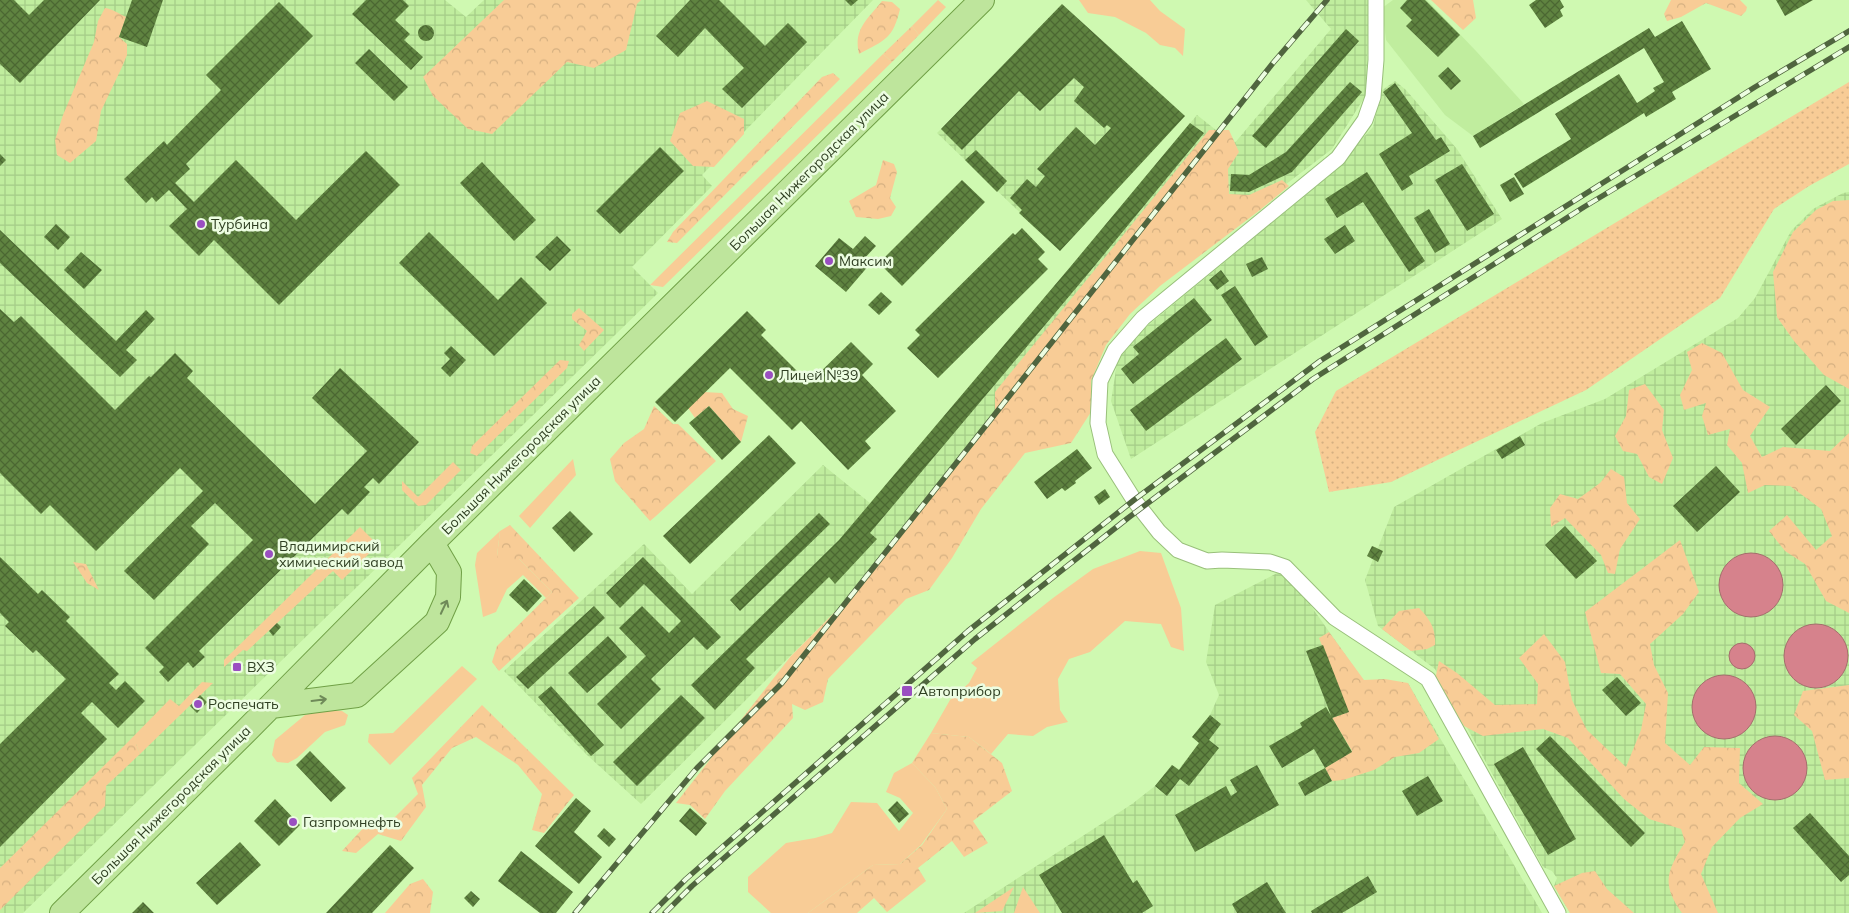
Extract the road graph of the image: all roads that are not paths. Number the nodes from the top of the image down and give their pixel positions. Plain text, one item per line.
1 (982, 0) edge
2 (1376, 0) edge
3 (432, 543) junction
4 (271, 706) junction
5 (62, 913) edge
6 (1558, 913) edge

1 - 3 main road, Большая Нижегородская улица
2 - 6 street
3 - 4 main road, Большая Нижегородская улица
4 -> 3 main road
4 - 5 main road, Большая Нижегородская улица

